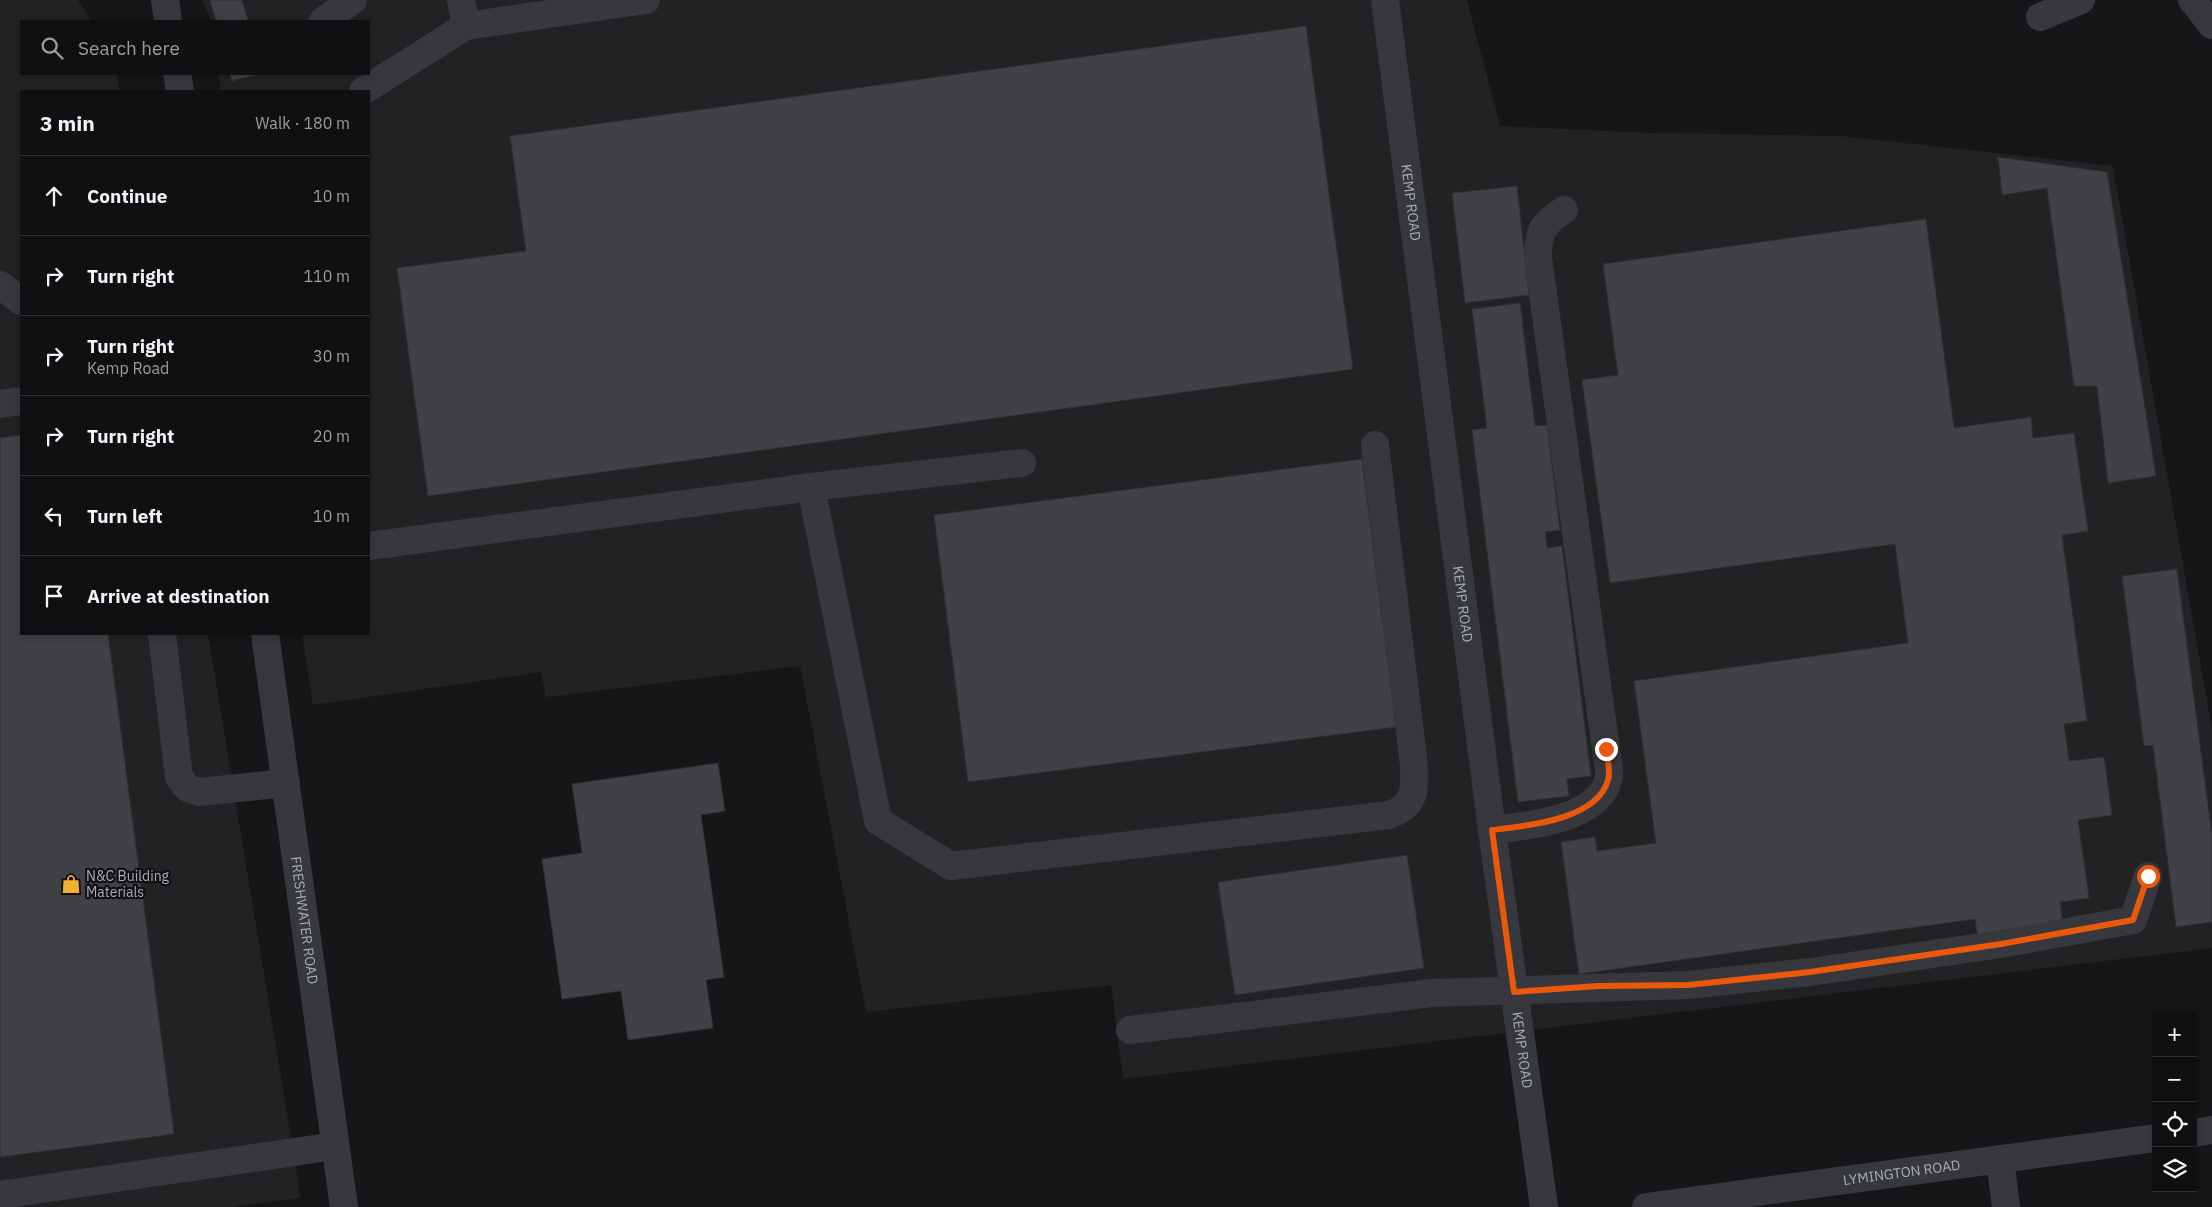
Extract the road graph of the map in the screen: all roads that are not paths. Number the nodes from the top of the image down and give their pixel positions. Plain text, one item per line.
1 (165, 0) edge
2 (353, 0) edge
3 (646, 0) edge
4 (1385, 0) edge
5 (2081, 0) edge
6 (2192, 0) edge
7 (463, 13) edge
8 (2040, 17) dead end
9 (168, 20) edge
10 (324, 20) edge
11 (2212, 25) edge
12 (177, 75) edge
13 (180, 90) edge
14 (364, 90) edge
15 (1564, 210) dead end
16 (0, 285) edge
17 (20, 300) edge
18 (20, 401) edge
19 (0, 404) edge
20 (1375, 445) dead end
21 (1022, 463) dead end
22 (811, 487) junction
23 (370, 546) edge
24 (162, 635) edge
25 (265, 635) edge
26 (286, 783) junction
27 (1492, 830) junction
28 (2148, 876) dead end
29 (1514, 992) junction
30 (1130, 1030) dead end
31 (2212, 1130) edge
32 (2197, 1132) edge
33 (2152, 1139) edge
34 (335, 1146) junction
35 (2000, 1159) junction
36 (0, 1194) edge
37 (344, 1207) edge
38 (1544, 1207) edge
39 (1646, 1207) edge
40 (2006, 1207) edge

1 - 9 street
2 - 10 street
3 - 7 street
4 - 27 street, KEMP ROAD
5 - 8 street
6 - 11 street
7 - 14 street
12 - 13 street
15 - 27 street
16 - 17 street
18 - 19 street
20 - 22 street
21 - 22 street
22 - 23 street
24 - 26 street
25 - 26 street, FRESHWATER ROAD
26 - 34 street, FRESHWATER ROAD
27 - 29 street, KEMP ROAD
28 - 29 street
29 - 30 street
29 - 38 street, KEMP ROAD
31 - 32 street
33 - 35 street, LYMINGTON ROAD
34 - 36 street
34 - 37 street, FRESHWATER ROAD
35 - 39 street, LYMINGTON ROAD
35 - 40 street

